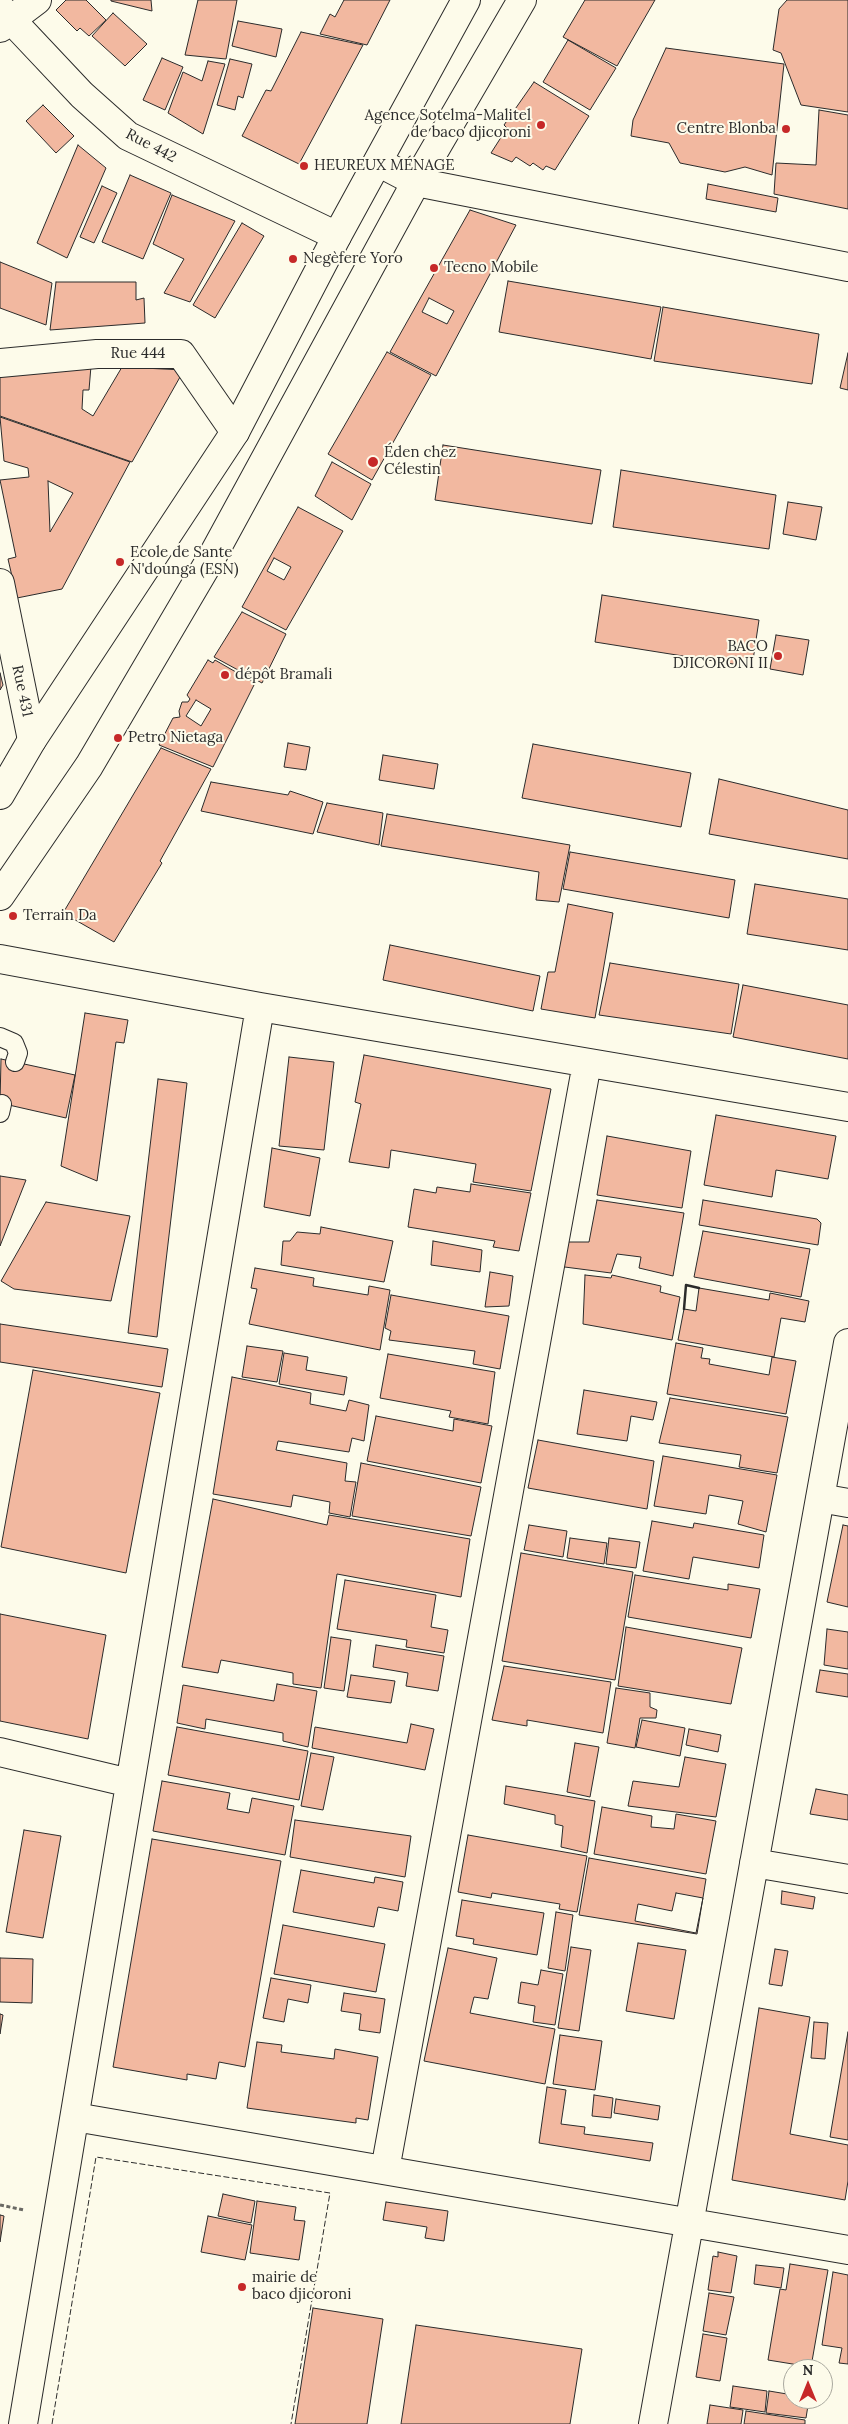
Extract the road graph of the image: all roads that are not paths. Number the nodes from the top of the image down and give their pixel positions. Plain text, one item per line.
1 (37, 0) edge
2 (466, 0) edge
3 (522, 0) edge
4 (4, 19) edge
5 (378, 162) junction
6 (416, 182) junction
7 (337, 236) junction
8 (848, 267) edge
9 (0, 363) edge
10 (235, 432) junction
11 (0, 584) edge
12 (32, 740) junction
13 (0, 795) edge
14 (0, 896) edge
15 (0, 959) edge
16 (260, 1007) junction
17 (0, 1037) edge
18 (15, 1062) dead end
19 (587, 1062) junction
20 (848, 1107) edge
21 (848, 1343) edge
22 (820, 1498) junction
23 (848, 1502) edge
24 (0, 1752) edge
25 (130, 1783) junction
26 (754, 1863) junction
27 (848, 1879) edge
28 (75, 2117) junction
29 (385, 2170) junction
30 (689, 2222) junction
31 (848, 2250) edge
32 (23, 2424) edge
33 (653, 2424) edge

1 - 4 street
2 - 5 street
3 - 6 street
4 - 7 street, Rue 442
5 - 6 street
5 - 7 street
6 - 8 street
6 - 14 street
7 - 10 street
9 - 10 street, Rue 444
10 - 12 street
11 - 12 street, Rue 431
12 - 13 street
15 - 16 street
16 - 19 street
16 - 25 street
17 - 18 lane
19 - 20 street
19 - 29 street
21 - 22 street
22 - 23 street
22 - 26 street
24 - 25 street
25 - 28 street
26 - 27 street
26 - 30 street
28 - 29 street
28 - 32 street
29 - 30 street
30 - 31 street
30 - 33 street

